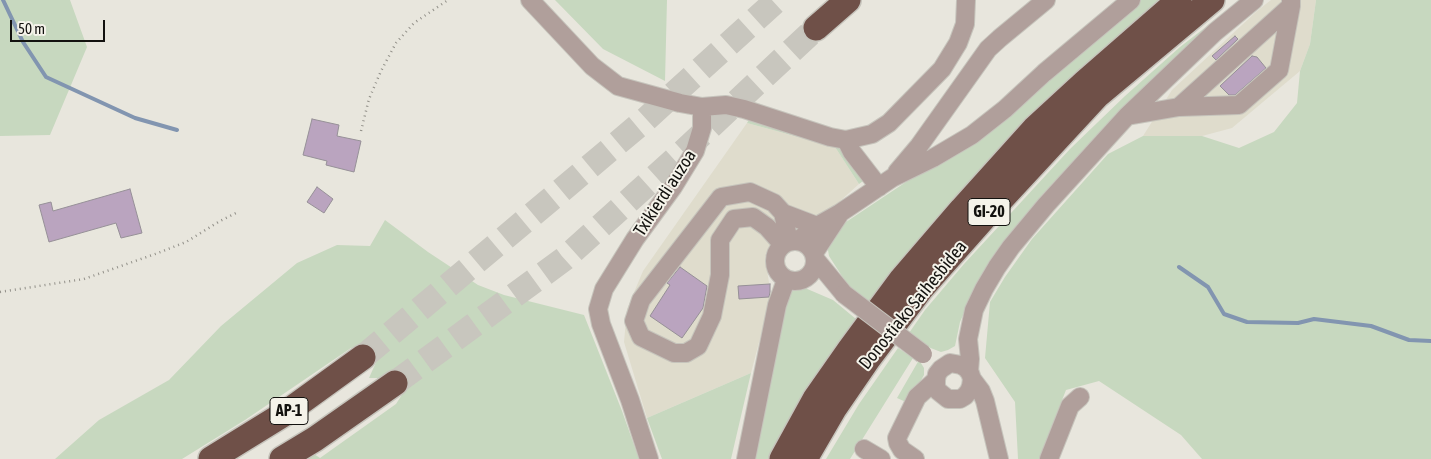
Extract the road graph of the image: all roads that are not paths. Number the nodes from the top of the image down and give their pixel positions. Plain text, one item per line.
1 (530, 0) edge
2 (848, 0) edge
3 (966, 0) edge
4 (1046, 0) edge
5 (1131, 0) edge
6 (1179, 0) edge
7 (1212, 0) edge
8 (1254, 0) edge
9 (1291, 3) edge
10 (816, 28) tunnel mouth
11 (702, 107) junction
12 (1179, 107) junction
13 (1127, 116) junction
14 (846, 140) junction
15 (886, 182) junction
16 (783, 213) junction
17 (840, 213) junction
18 (817, 226) junction
19 (790, 242) junction
20 (815, 256) junction
21 (786, 280) junction
22 (805, 280) junction
23 (844, 294) junction
24 (363, 357) tunnel mouth
25 (951, 376) junction
26 (395, 383) tunnel mouth
27 (1080, 397) dead end
28 (988, 416) junction
29 (864, 449) dead end
30 (211, 459) edge
31 (282, 459) edge
32 (649, 459) edge
33 (746, 459) edge
34 (782, 459) edge
35 (805, 459) edge
36 (881, 459) edge
37 (915, 459) edge
38 (999, 459) edge
39 (1049, 459) edge

1 - 11 street
2 - 10 highway
3 - 14 street
4 - 15 street
5 - 15 street
6 - 34 highway, Donostiako Saihesbidea / GI-20
7 - 35 highway, Donostiako Saihesbidea / GI-20
8 - 13 street
9 - 12 street
9 - 12 street
11 - 14 street
11 - 32 street, Txikierdi auzoa
12 - 13 street
13 - 25 street
14 - 15 street
15 - 17 street
16 - 18 street
16 - 19 street
16 - 19 street
17 - 18 street
17 - 20 street
18 - 19 street
19 - 20 street
19 - 21 street
20 - 22 street
20 - 23 street
21 - 22 street
21 - 33 street
22 - 23 street
23 - 25 street, bridge
24 - 30 highway, AP-1
25 - 28 street
25 - 28 street
25 - 37 street
26 - 31 highway, AP-1
27 - 39 street
28 - 38 street
29 - 36 street

